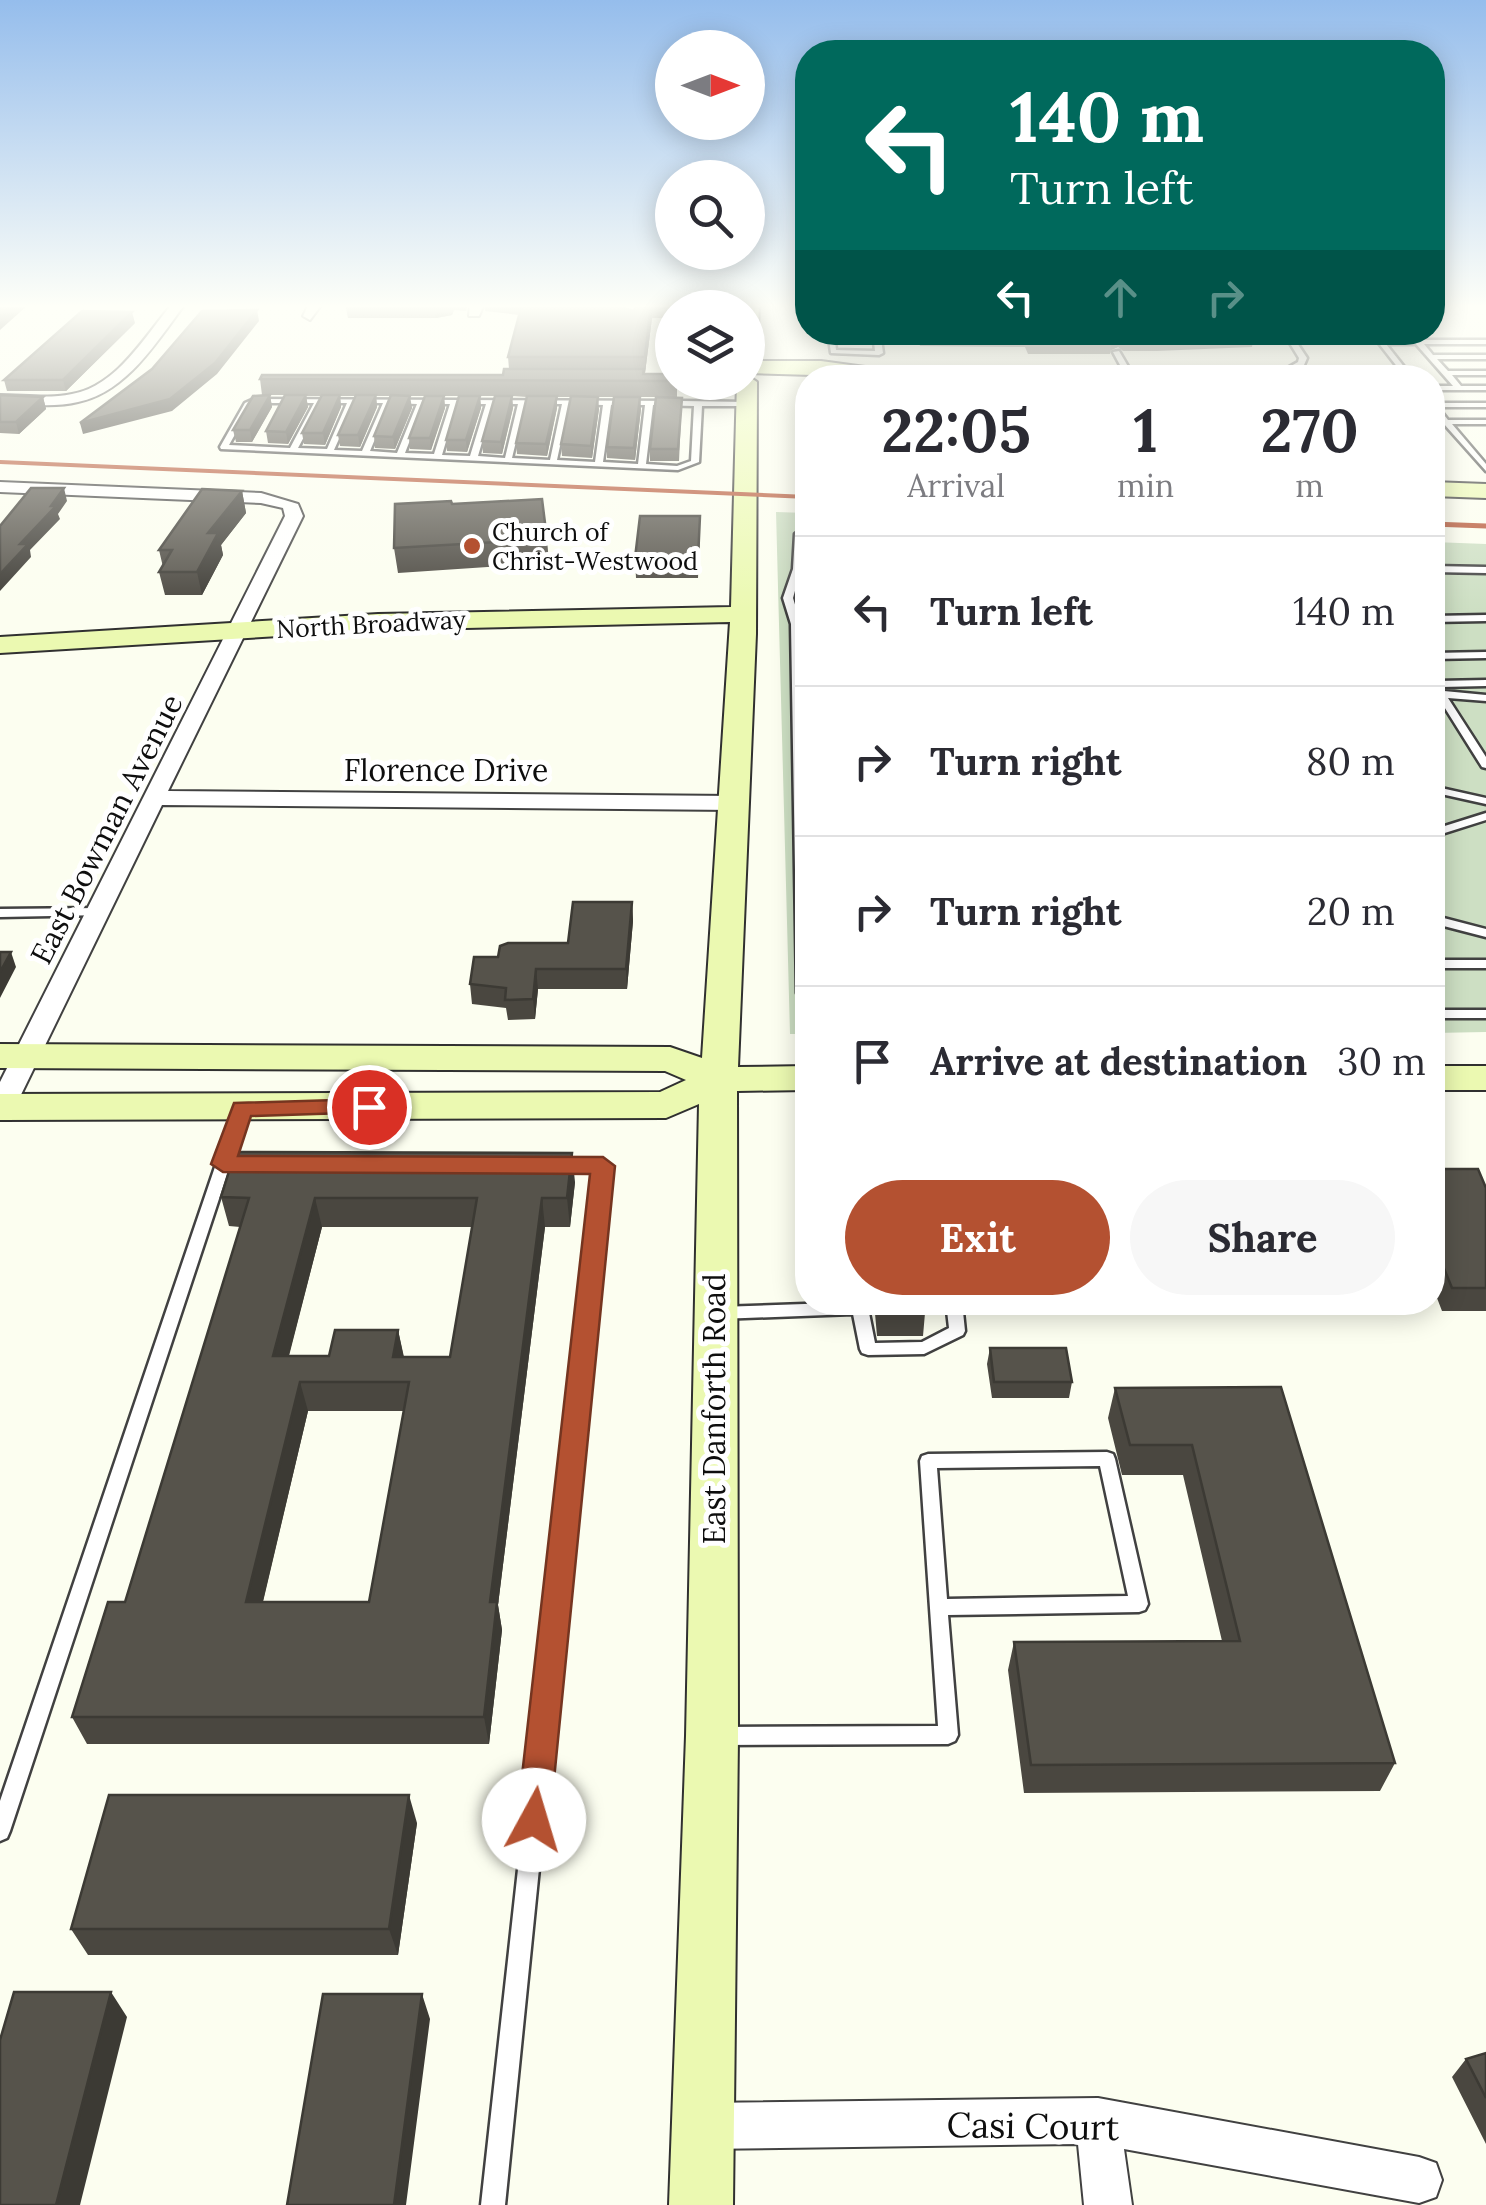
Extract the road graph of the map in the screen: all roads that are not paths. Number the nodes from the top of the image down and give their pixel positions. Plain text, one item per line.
1 (246, 407) edge
2 (280, 407) edge
3 (316, 407) edge
4 (350, 407) edge
5 (385, 407) edge
6 (419, 407) edge
7 (452, 407) edge
8 (488, 407) edge
9 (521, 407) edge
10 (565, 407) edge
11 (606, 407) edge
12 (649, 407) edge
13 (698, 407) edge
14 (747, 407) edge
15 (274, 417) edge
16 (1445, 420) edge
17 (1447, 422) junction
18 (1484, 424) edge
19 (266, 434) edge
20 (256, 450) junction
21 (292, 451) junction
22 (329, 453) junction
23 (365, 454) junction
24 (400, 456) junction
25 (436, 458) junction
26 (472, 459) junction
27 (508, 460) junction
28 (554, 462) junction
29 (599, 464) junction
30 (642, 466) junction
31 (1486, 470) edge
32 (1, 482) edge
33 (1445, 489) edge
34 (1486, 491) edge
35 (1445, 569) edge
36 (1486, 570) edge
37 (795, 577) edge
38 (795, 611) edge
39 (743, 614) junction
40 (1486, 618) edge
41 (1445, 619) edge
42 (237, 632) junction
43 (0, 645) edge
44 (1445, 656) edge
45 (1486, 656) edge
46 (1486, 683) edge
47 (1445, 686) edge
48 (1445, 689) edge
49 (1486, 698) edge
50 (1445, 702) edge
51 (1486, 764) edge
52 (1445, 792) edge
53 (157, 798) junction
54 (1486, 802) edge
55 (734, 803) junction
56 (1486, 816) edge
57 (1445, 830) edge
58 (0, 912) edge
59 (100, 912) junction
60 (1445, 923) edge
61 (1486, 932) edge
62 (1445, 964) edge
63 (1486, 964) edge
64 (1445, 1014) edge
65 (1486, 1014) edge
66 (12, 1056) edge
67 (795, 1078) edge
68 (1445, 1078) edge
69 (1486, 1078) edge
70 (718, 1079) junction
71 (0, 1107) edge
72 (242, 1108) junction
73 (223, 1164) junction
74 (243, 1164) edge
75 (543, 1166) edge
76 (795, 1310) edge
77 (715, 1313) junction
78 (861, 1315) edge
79 (955, 1315) edge
80 (939, 1606) junction
81 (712, 1736) junction
82 (0, 1831) edge
83 (1098, 2121) junction
84 (702, 2126) junction
85 (1419, 2180) dead end
86 (492, 2205) edge
87 (701, 2205) edge
88 (1108, 2205) edge

1 - 20 lane
2 - 15 lane
3 - 21 lane
4 - 22 lane
5 - 23 lane
6 - 24 lane
7 - 25 lane
8 - 26 lane
9 - 27 lane
10 - 28 lane
11 - 29 lane
12 - 30 lane
13 - 30 lane
14 - 39 main road, East Danforth Road
16 - 17 lane
17 - 18 lane
17 - 31 lane
19 - 20 lane
20 - 21 lane
21 - 22 lane
22 - 23 lane
23 - 24 lane
24 - 25 lane
25 - 26 lane
26 - 27 lane
27 - 28 lane
28 - 29 lane
29 - 30 lane
32 - 42 street, East Bowman Avenue
33 - 34 main road
35 - 36 lane
37 - 38 lane
39 - 42 main road, North Broadway
39 - 55 main road, East Danforth Road
40 - 41 lane
42 - 43 main road, North Broadway
42 - 53 street, East Bowman Avenue
44 - 45 lane
46 - 47 lane
48 - 49 lane
50 - 51 lane
52 - 54 lane
53 - 55 street, Florence Drive
53 - 59 street, East Bowman Avenue
55 - 70 main road, East Danforth Road
56 - 57 lane
58 - 59 lane
59 - 66 street, East Bowman Avenue
60 - 61 lane
62 - 63 lane
64 - 65 lane
66 - 70 main road
66 - 71 street, East Bowman Avenue
67 - 70 main road
68 - 69 main road
70 - 72 main road
70 - 77 main road, East Danforth Road
71 - 72 main road
72 - 73 lane
73 - 74 lane
73 - 82 lane
75 - 86 lane
76 - 77 lane
77 - 81 main road, East Danforth Road
78 - 79 lane
80 - 80 lane
80 - 81 lane
81 - 84 main road, East Danforth Road
83 - 84 street, Casi Court
83 - 85 street, Casi Court
83 - 88 street
84 - 87 main road, East Danforth Road

